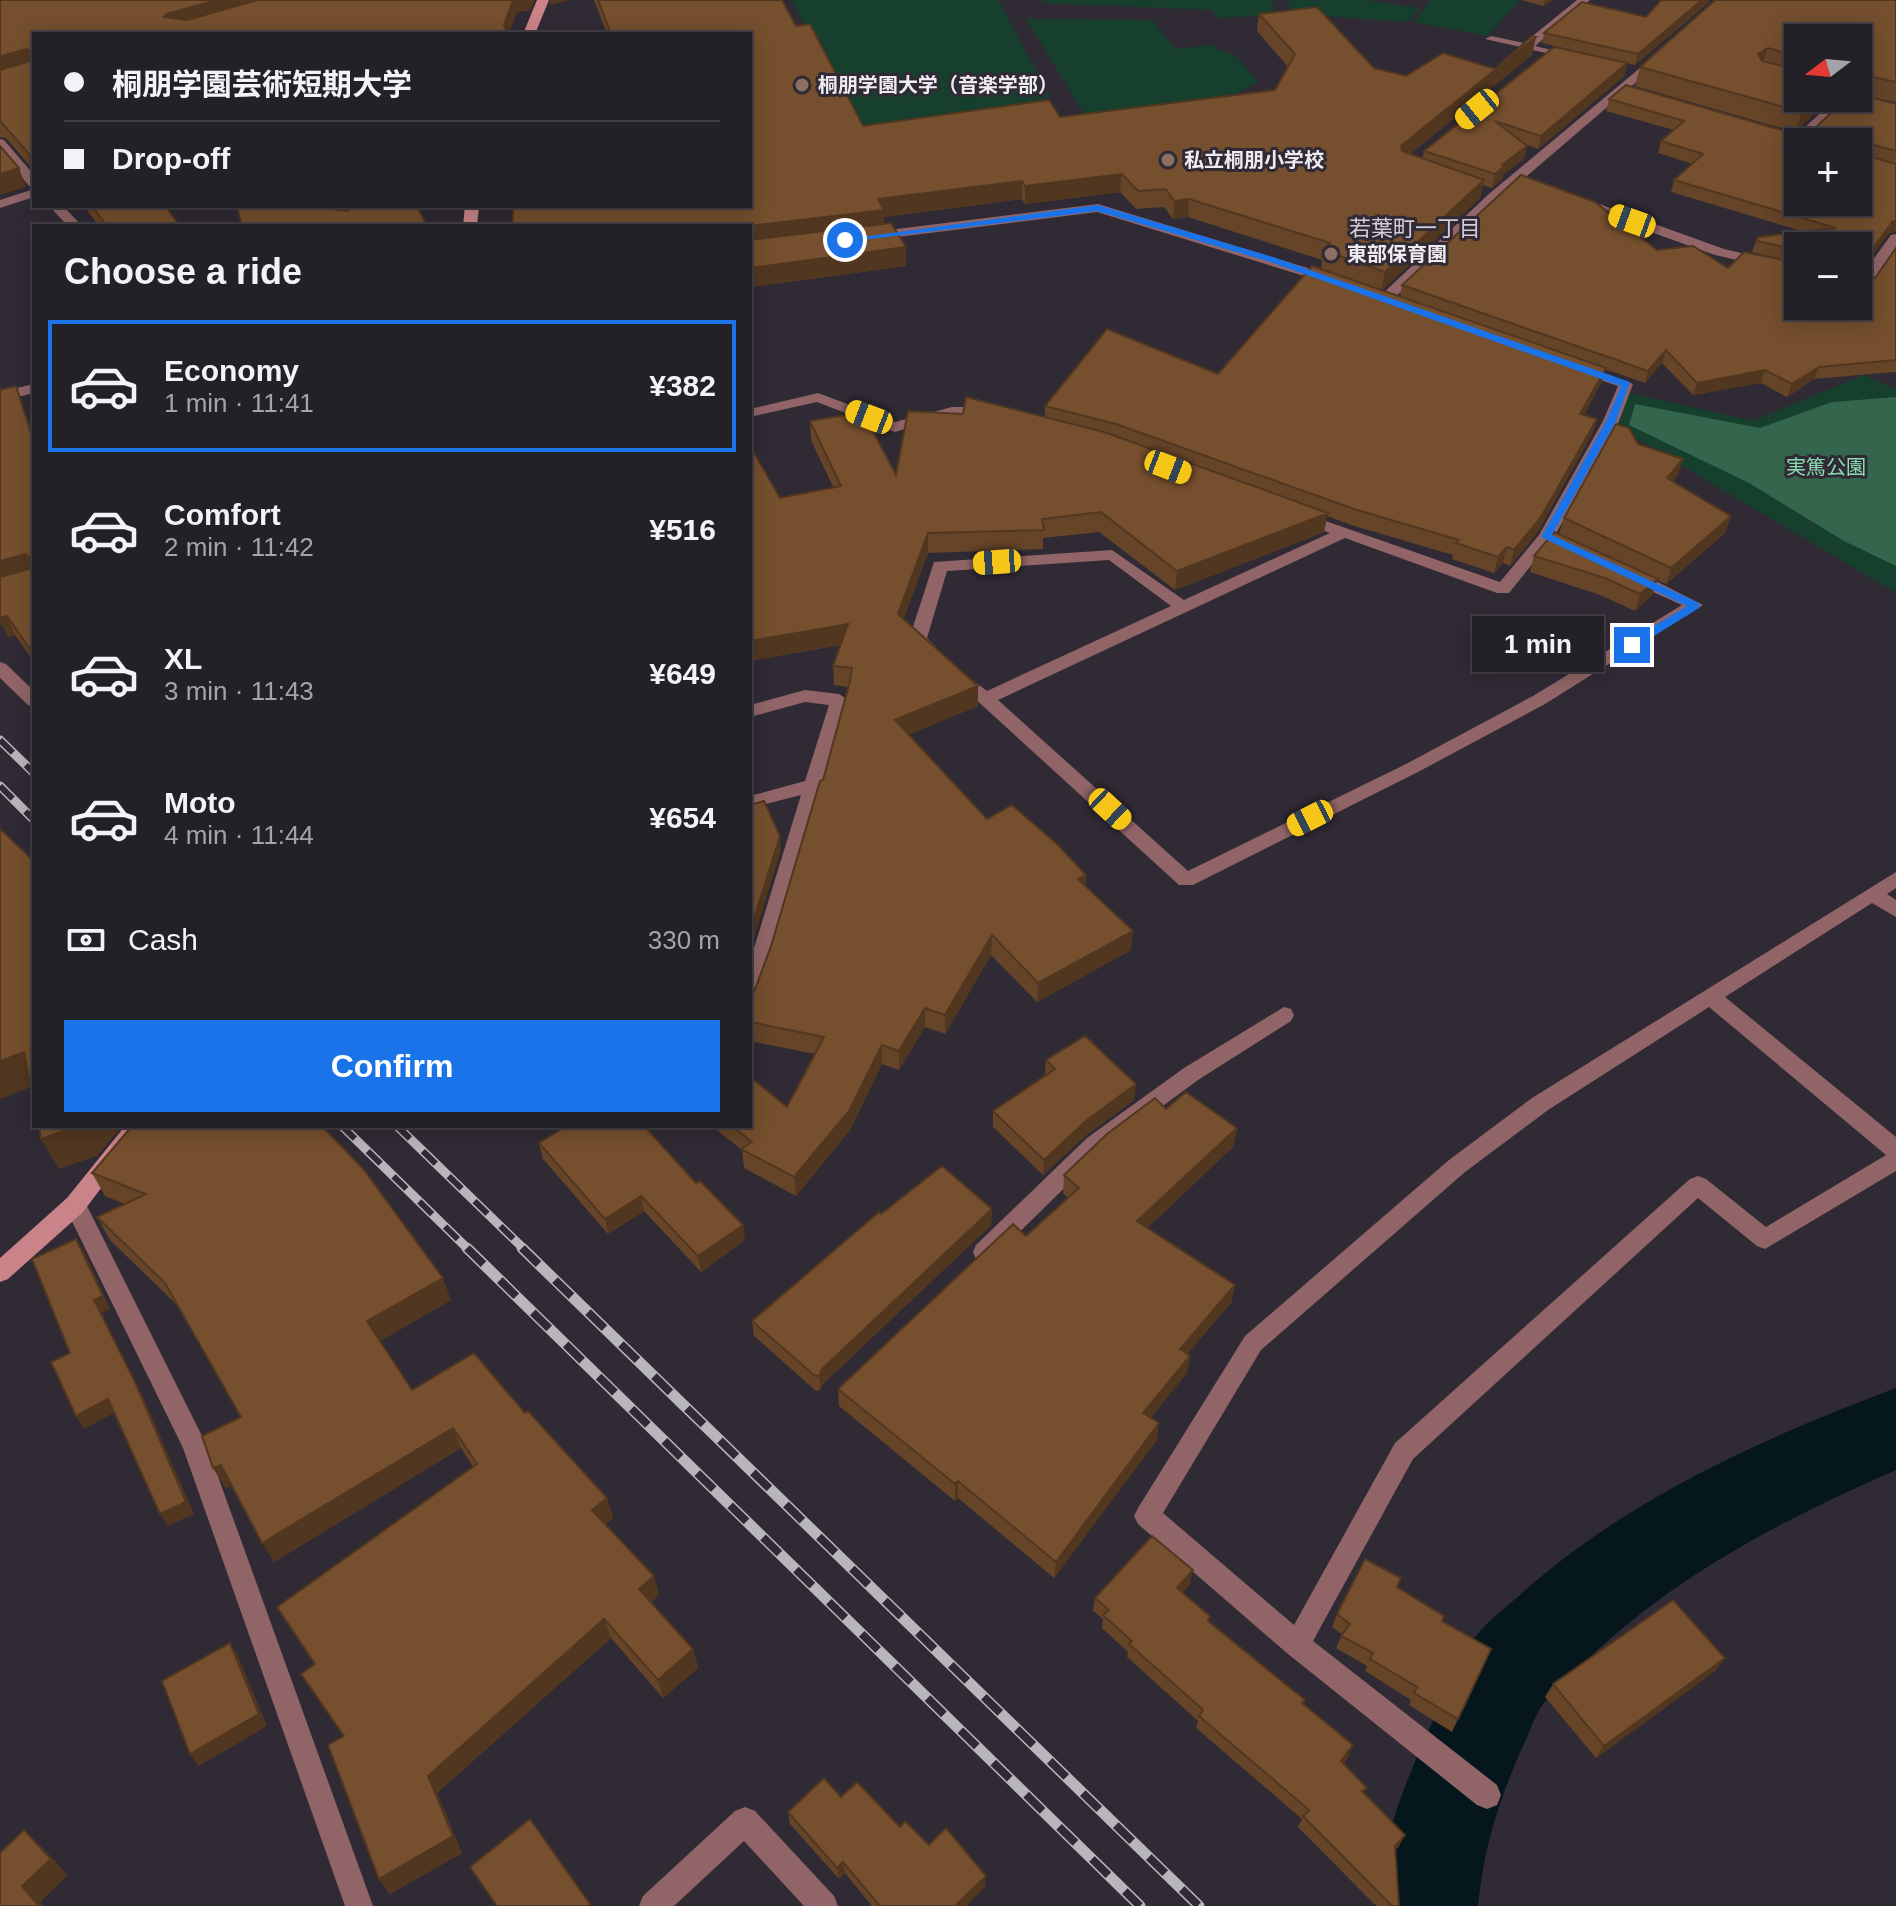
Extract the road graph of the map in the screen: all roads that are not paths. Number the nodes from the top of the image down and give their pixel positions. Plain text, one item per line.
1 (543, 0) edge
2 (1584, 0) edge
3 (530, 32) edge
4 (1491, 39) dead end
5 (1526, 47) junction
6 (1668, 49) edge
7 (1548, 52) junction
8 (1579, 59) edge
9 (1536, 62) edge
10 (1625, 70) edge
11 (1641, 73) junction
12 (1622, 89) junction
13 (1636, 94) edge
14 (1830, 112) edge
15 (1815, 128) edge
16 (0, 143) edge
17 (1516, 178) junction
18 (32, 181) edge
19 (1530, 184) edge
20 (1480, 191) edge
21 (32, 194) edge
22 (1495, 196) junction
23 (1574, 199) edge
24 (0, 204) edge
25 (58, 208) edge
26 (73, 224) edge
27 (861, 238) edge
28 (1896, 238) edge
29 (1784, 267) edge
30 (1872, 272) edge
31 (1343, 283) edge
32 (1401, 304) edge
33 (1566, 363) edge
34 (32, 389) edge
35 (0, 397) edge
36 (752, 413) edge
37 (1010, 419) edge
38 (1285, 511) edge
39 (1343, 533) junction
40 (1614, 568) edge
41 (1183, 607) junction
42 (0, 668) edge
43 (32, 699) edge
44 (985, 699) junction
45 (752, 710) edge
46 (813, 785) junction
47 (752, 801) edge
48 (1896, 879) edge
49 (1873, 894) junction
50 (1896, 910) edge
51 (752, 987) edge
52 (1711, 997) junction
53 (1284, 1015) dead end
54 (135, 1128) edge
55 (1896, 1150) edge
56 (1896, 1160) edge
57 (75, 1205) junction
58 (969, 1266) edge
59 (0, 1272) edge
60 (1297, 1645) junction
61 (1487, 1795) dead end
62 (359, 1906) edge
63 (653, 1906) edge
64 (824, 1906) edge

1 - 3 main road
2 - 5 street
4 - 5 street
5 - 7 street
6 - 11 street
7 - 8 street
7 - 9 street
10 - 11 street
11 - 12 street
12 - 13 street
12 - 17 street
14 - 15 street
16 - 18 street
17 - 19 street
17 - 22 street
20 - 22 street
21 - 24 street
22 - 32 street
23 - 29 street
25 - 26 street
27 - 31 street
28 - 30 street
33 - 39 street
34 - 35 street
36 - 37 street
38 - 39 street
39 - 41 street
40 - 44 street
41 - 44 street
41 - 44 street
42 - 43 street
45 - 46 street
46 - 47 street
46 - 51 street
48 - 49 street
49 - 50 street
49 - 52 street
52 - 55 street
52 - 60 street
53 - 58 street
54 - 57 main road
56 - 60 street
57 - 59 main road
57 - 62 street
60 - 61 street
63 - 64 street

